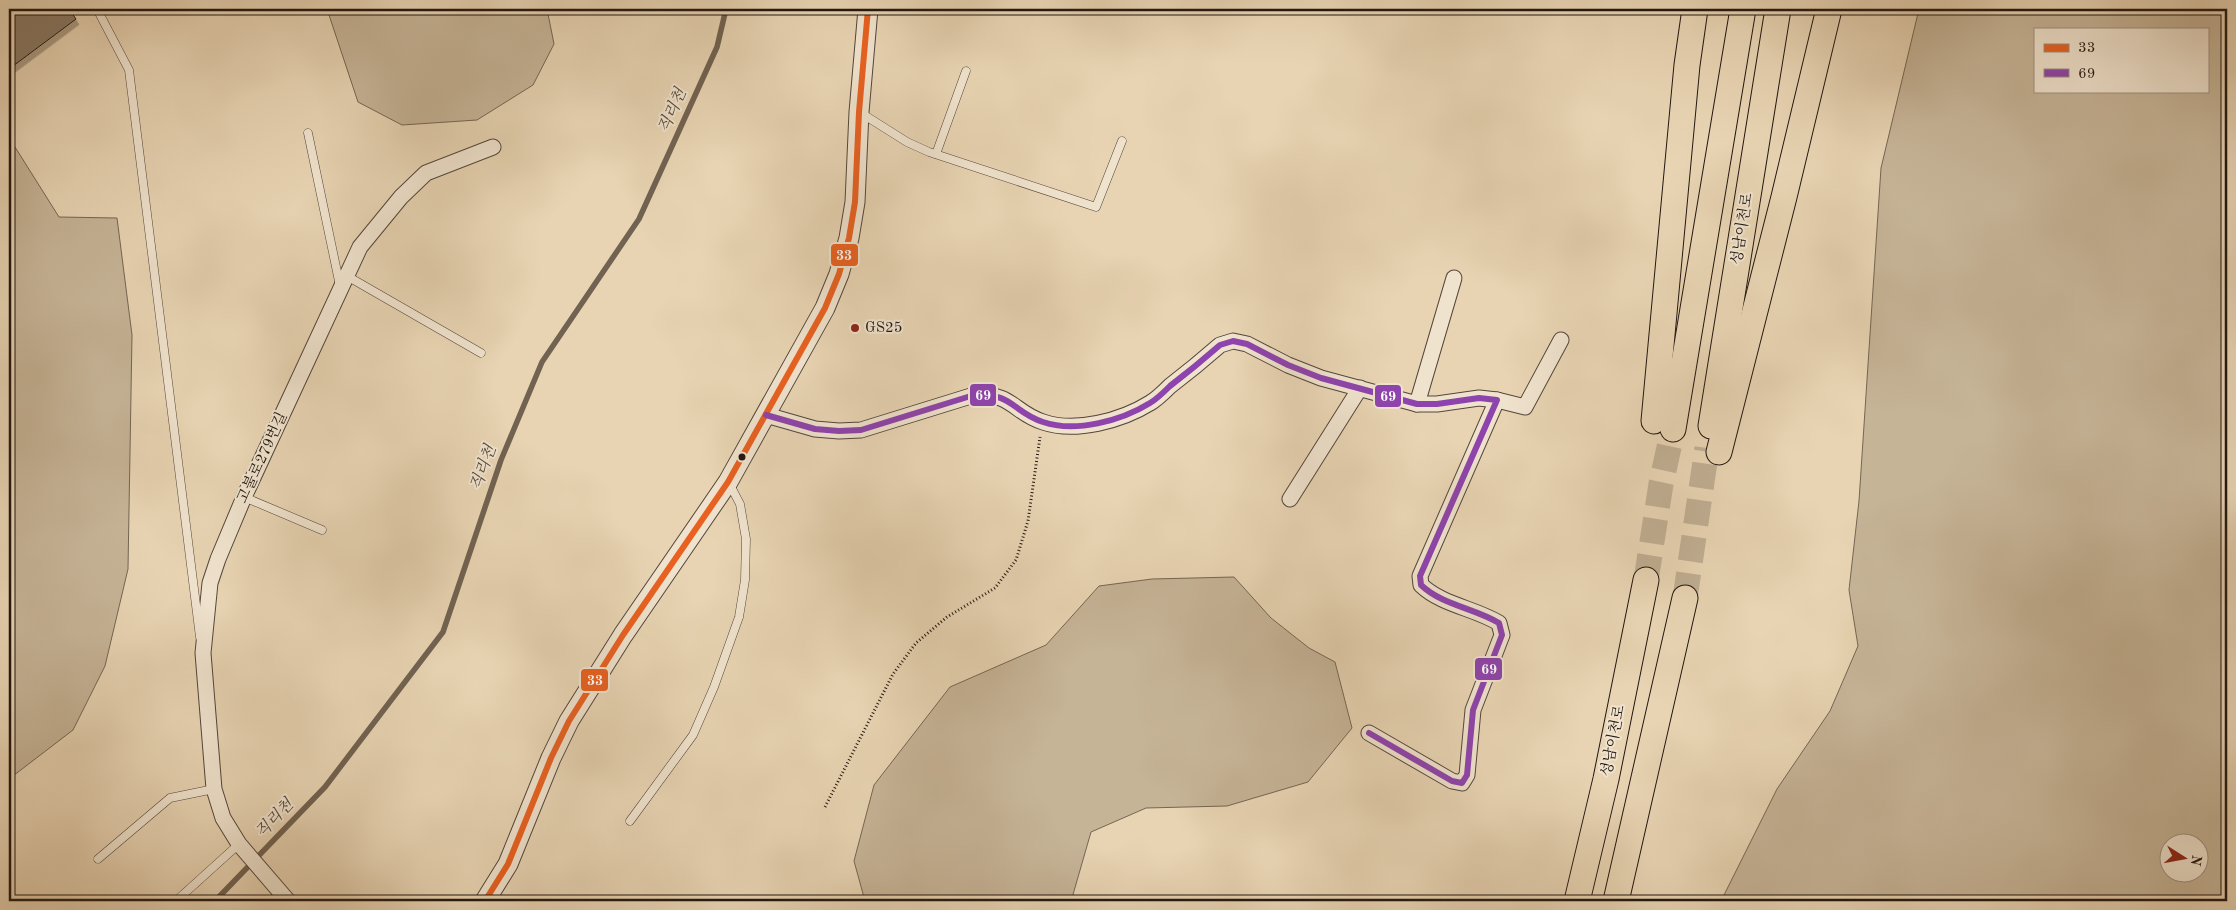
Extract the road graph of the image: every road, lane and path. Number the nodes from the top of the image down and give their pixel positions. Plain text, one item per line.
1 (97, 9) edge
2 (868, 9) edge
3 (1695, 9) edge
4 (1743, 9) edge
5 (1778, 9) edge
6 (1829, 9) edge
7 (966, 70) dead end
8 (859, 112) junction
9 (308, 133) dead end
10 (1122, 142) dead end
11 (493, 147) dead end
12 (936, 154) junction
13 (1454, 278) dead end
14 (343, 283) junction
15 (1561, 340) dead end
16 (481, 353) dead end
17 (1360, 388) junction
18 (1497, 400) junction
19 (1417, 404) junction
20 (766, 415) junction
21 (1042, 422) junction
22 (728, 482) junction
23 (244, 497) junction
24 (1290, 499) dead end
25 (322, 530) dead end
26 (1646, 580) tunnel mouth
27 (1684, 598) tunnel mouth
28 (203, 653) junction
29 (1369, 733) dead end
30 (214, 789) junction
31 (825, 807) dead end
32 (630, 821) dead end
33 (239, 844) junction
34 (98, 859) dead end
35 (282, 896) edge
36 (176, 901) edge
37 (485, 901) edge
38 (1577, 901) edge
39 (1616, 901) edge

1 - 28 lane
2 - 8 street
3 - 4 highway
5 - 6 highway, 성남이천로
7 - 12 lane
8 - 12 lane
8 - 20 street
9 - 14 lane
10 - 12 lane
11 - 14 street, 고불로279번길
13 - 19 street
14 - 16 lane
14 - 23 street, 고불로279번길
15 - 18 street
17 - 19 street
17 - 21 street
17 - 24 street
18 - 19 street
18 - 29 street
20 - 21 street
20 - 22 street
21 - 31 path
22 - 32 lane
22 - 37 street
23 - 25 lane
23 - 28 street, 고불로279번길
26 - 38 highway, 성남이천로
27 - 39 highway
28 - 30 street, 고불로279번길
30 - 33 street, 고불로279번길
30 - 34 lane
33 - 35 street, 고불로279번길
33 - 36 lane

